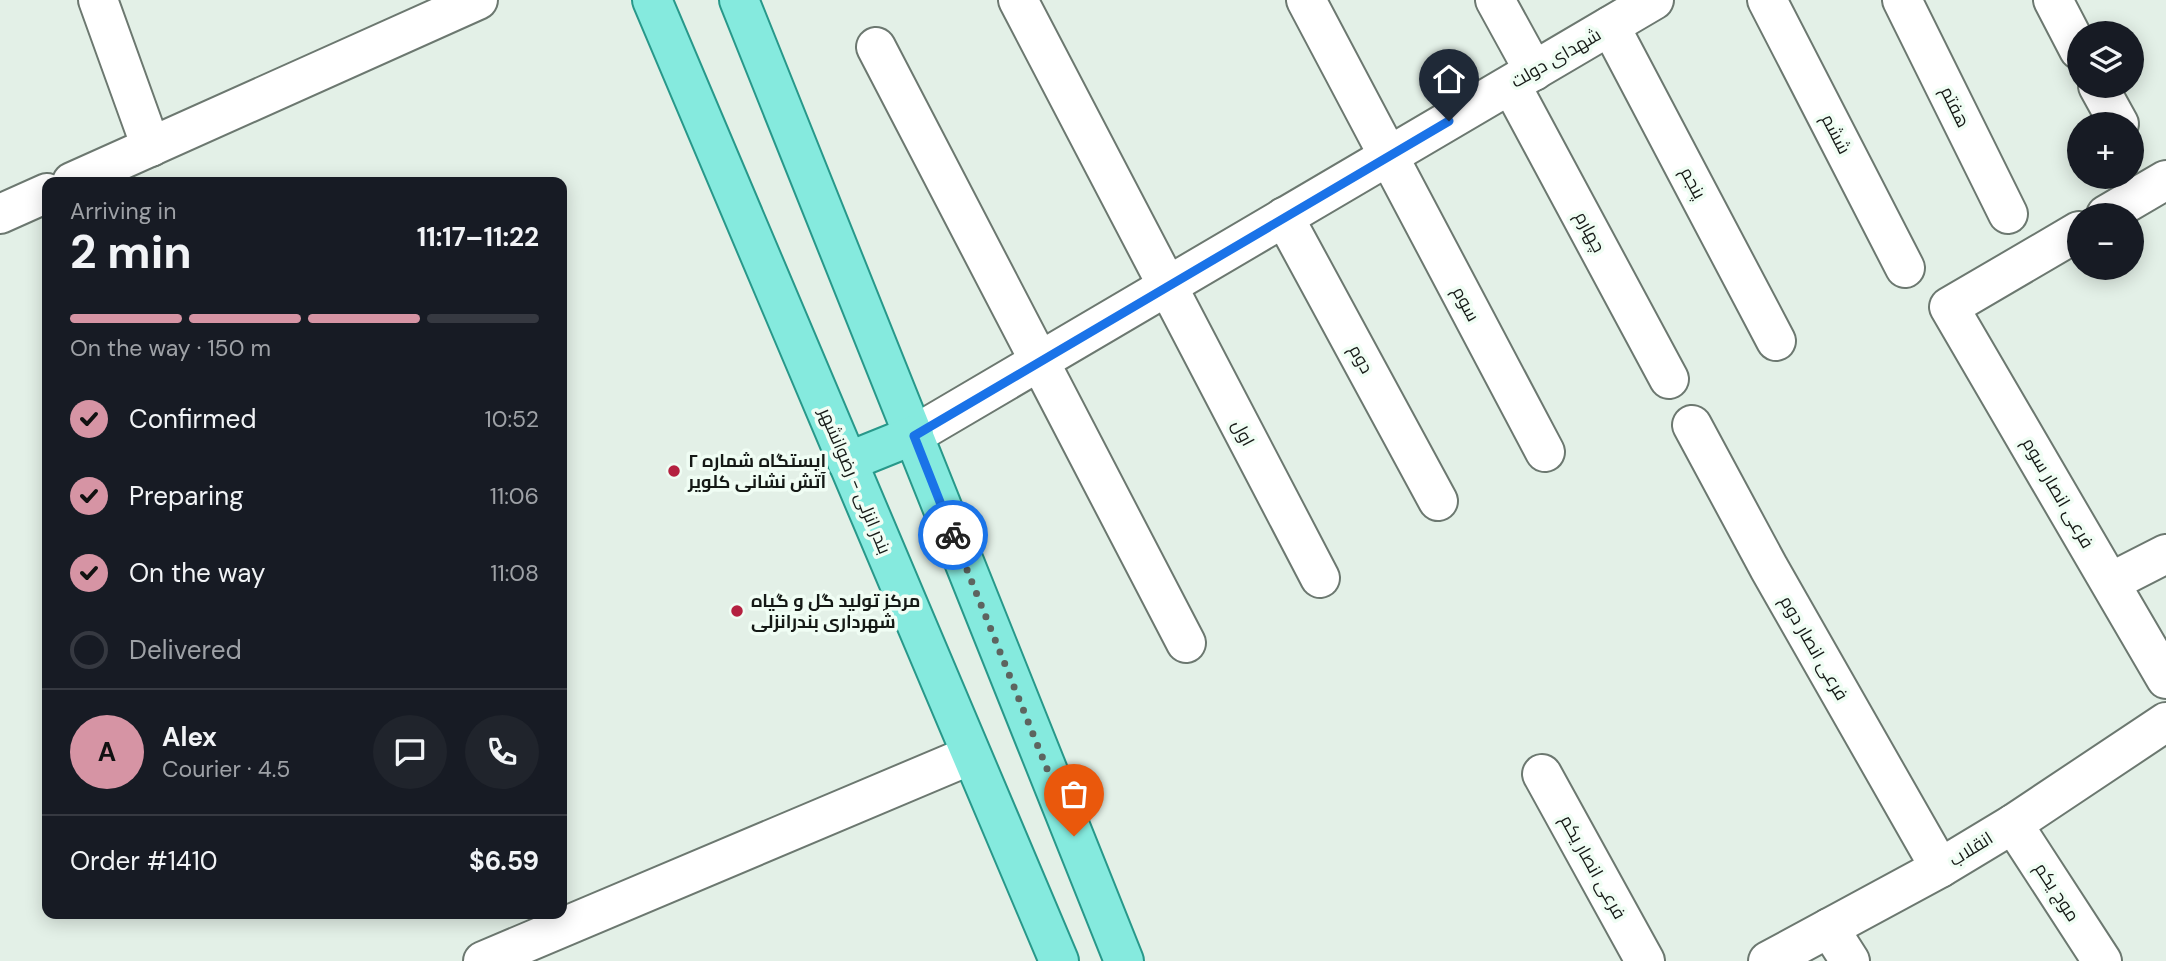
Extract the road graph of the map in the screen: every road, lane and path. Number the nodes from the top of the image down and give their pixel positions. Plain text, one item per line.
1 (98, 0) edge
2 (478, 0) edge
3 (652, 0) edge
4 (738, 0) edge
5 (1018, 0) edge
6 (1306, 0) edge
7 (1495, 0) edge
8 (1654, 0) edge
9 (1767, 0) edge
10 (1902, 0) edge
11 (2053, 0) edge
12 (1610, 26) junction
13 (2067, 27) edge
14 (876, 47) dead end
15 (1522, 78) junction
16 (151, 146) junction
17 (1388, 157) junction
18 (83, 177) edge
19 (2166, 180) edge
20 (42, 195) edge
21 (2127, 203) edge
22 (0, 214) edge
23 (2008, 214) dead end
24 (1284, 217) junction
25 (2067, 238) edge
26 (1905, 268) dead end
27 (1166, 287) junction
28 (1776, 341) dead end
29 (1040, 362) junction
30 (1669, 379) dead end
31 (1692, 425) dead end
32 (914, 436) junction
33 (1545, 452) dead end
34 (847, 461) junction
35 (1438, 501) dead end
36 (2166, 554) edge
37 (1320, 578) dead end
38 (2111, 582) junction
39 (1186, 643) dead end
40 (2166, 679) edge
41 (2166, 722) edge
42 (971, 755) junction
43 (1542, 774) dead end
44 (2012, 824) junction
45 (1940, 869) junction
46 (1829, 928) junction
47 (483, 961) edge
48 (1059, 961) edge
49 (1124, 961) edge
50 (1645, 961) edge
51 (1768, 961) edge
52 (1850, 961) edge
53 (2102, 961) edge

1 - 16 street
2 - 16 street
3 - 34 main road, بندر انزلی - رضوانشهر
4 - 32 main road
5 - 27 street, اول
6 - 17 street, سوم
7 - 15 street
8 - 12 street, شهدای دولت
9 - 26 street, ششم
10 - 23 street, هفتم
11 - 13 street
12 - 15 street, شهدای دولت
12 - 28 street, پنجم
14 - 29 street
15 - 17 street, شهدای دولت
15 - 30 street, چهارم
16 - 18 street
17 - 24 street, شهدای دولت
17 - 33 street, سوم
19 - 21 street
20 - 22 street
24 - 27 street, شهدای دولت
24 - 35 street, دوم
25 - 38 street, فرعی انصار سوم
27 - 29 street, شهدای دولت
27 - 37 street, اول
29 - 32 street, شهدای دولت
29 - 39 street
31 - 45 street, فرعی انصار دوم
32 - 34 main road
32 - 49 main road
34 - 42 main road, بندر انزلی - رضوانشهر
36 - 38 street
38 - 40 street, فرعی انصار سوم
41 - 44 street, انقلاب
42 - 47 street
42 - 48 main road, بندر انزلی - رضوانشهر
43 - 50 street, فرعی انصار یکم
44 - 45 street, انقلاب
44 - 53 street, موج یکم
45 - 46 street, انقلاب
46 - 51 street, انقلاب
46 - 52 street

